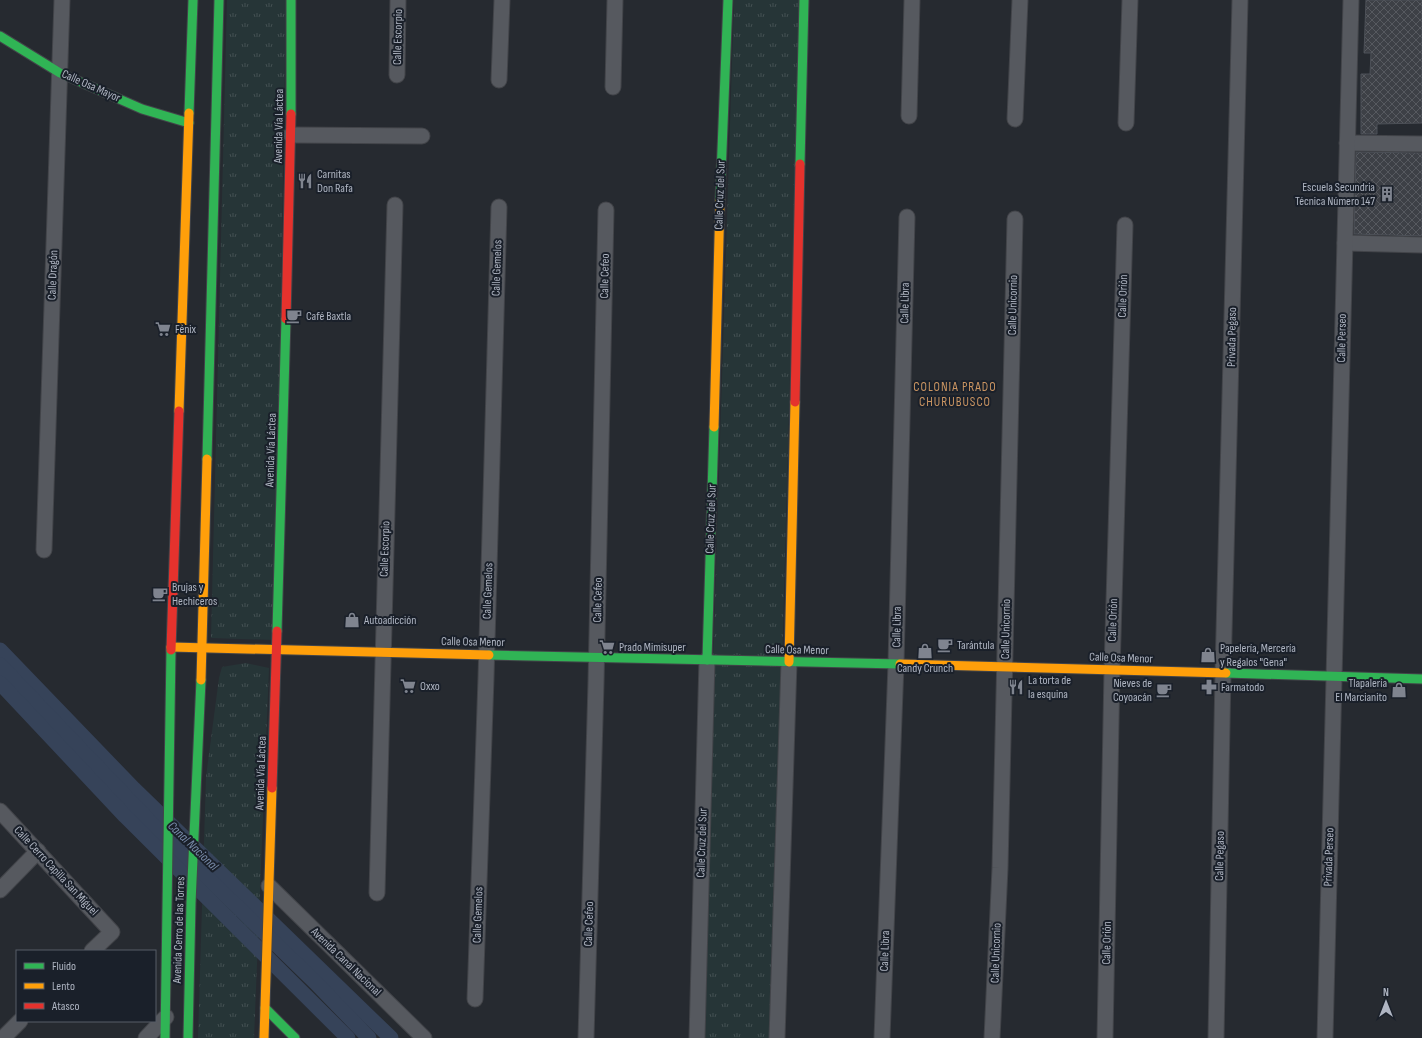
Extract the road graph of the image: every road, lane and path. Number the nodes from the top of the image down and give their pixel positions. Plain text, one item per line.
1 (62, 0) edge
2 (193, 0) edge
3 (219, 0) edge
4 (291, 0) edge
5 (398, 0) edge
6 (502, 0) edge
7 (615, 0) edge
8 (728, 0) edge
9 (804, 0) edge
10 (912, 0) edge
11 (1020, 0) edge
12 (1130, 0) edge
13 (1240, 0) edge
14 (1351, 0) edge
15 (0, 36) edge
16 (60, 73) junction
17 (397, 75) dead end
18 (499, 80) dead end
19 (613, 87) dead end
20 (909, 116) dead end
21 (1015, 119) dead end
22 (189, 123) junction
23 (1126, 123) dead end
24 (291, 135) junction
25 (422, 136) dead end
26 (1347, 143) junction
27 (1422, 144) edge
28 (395, 205) dead end
29 (499, 207) dead end
30 (606, 210) dead end
31 (907, 216) dead end
32 (1015, 219) dead end
33 (1125, 225) dead end
34 (1345, 243) junction
35 (1422, 245) edge
36 (44, 550) dead end
37 (171, 647) junction
38 (202, 648) junction
39 (278, 650) junction
40 (382, 652) junction
41 (486, 655) junction
42 (596, 657) junction
43 (707, 660) junction
44 (789, 662) junction
45 (896, 664) junction
46 (1005, 667) junction
47 (1112, 670) junction
48 (1223, 673) junction
49 (1335, 677) junction
50 (1422, 679) edge
51 (0, 811) edge
52 (38, 851) junction
53 (0, 890) edge
54 (269, 893) junction
55 (377, 893) dead end
56 (93, 950) edge
57 (475, 1000) dead end
58 (265, 1008) junction
59 (166, 1017) junction
60 (19, 1022) edge
61 (3, 1038) edge
62 (146, 1038) edge
63 (165, 1038) edge
64 (188, 1038) edge
65 (264, 1038) edge
66 (295, 1038) edge
67 (424, 1038) edge
68 (586, 1038) edge
69 (696, 1038) edge
70 (777, 1038) edge
71 (882, 1038) edge
72 (992, 1038) edge
73 (1105, 1038) edge
74 (1216, 1038) edge
75 (1325, 1038) edge

1 - 16 street, Calle Dragón
2 - 22 street
3 - 38 street
4 - 24 street, Avenida Vía Láctea
5 - 17 street, Calle Escorpio
6 - 18 street
7 - 19 street
8 - 43 street, Calle Cruz del Sur
9 - 44 street
10 - 20 street
11 - 21 street
12 - 23 street
13 - 48 street, Privada Pegaso
14 - 26 street, Calle Perseo
15 - 16 street, Calle Osa Mayor
16 - 22 street, Calle Osa Mayor
16 - 36 street, Calle Dragón
22 - 37 street
24 - 25 street
24 - 39 street, Avenida Vía Láctea
26 - 27 street
26 - 34 street, Calle Perseo
28 - 40 street, Calle Escorpio
29 - 41 street, Calle Gemelos
30 - 42 street, Calle Cefeo
31 - 45 street, Calle Libra
32 - 46 street, Calle Unicornio
33 - 47 street, Calle Orión
34 - 35 street
34 - 49 street, Calle Perseo
37 - 38 street, Calle Osa Menor
37 - 59 street, Avenida Cerro de las Torres
38 - 39 street, Calle Osa Menor
38 - 64 street, Avenida Cerro de las Torres
39 - 40 street, Calle Osa Menor
39 - 54 street, Avenida Vía Láctea
40 - 41 street, Calle Osa Menor
40 - 55 street, Calle Escorpio
41 - 42 street, Calle Osa Menor
41 - 57 street, Calle Gemelos
42 - 43 street, Calle Osa Menor
42 - 68 street, Calle Cefeo
43 - 44 street, Calle Osa Menor
43 - 69 street, Calle Cruz del Sur
44 - 45 street, Calle Osa Menor
44 - 70 street
45 - 46 street, Calle Osa Menor
45 - 71 street, Calle Libra
46 - 47 street, Calle Osa Menor
46 - 72 street, Calle Unicornio
47 - 48 street, Calle Osa Menor
47 - 73 street, Calle Orión
48 - 49 street, Calle Osa Menor
48 - 74 street, Calle Pegaso
49 - 50 street, Calle Osa Menor
49 - 75 street, Privada Perseo
51 - 52 street, Calle Cerro Capilla San Miguel
52 - 53 street
52 - 56 street, Calle Cerro Capilla San Miguel
54 - 58 street
54 - 67 street, Avenida Canal Nacional
58 - 65 street
58 - 66 street
59 - 62 street
59 - 63 street, Avenida Cerro de las Torres
60 - 61 street

